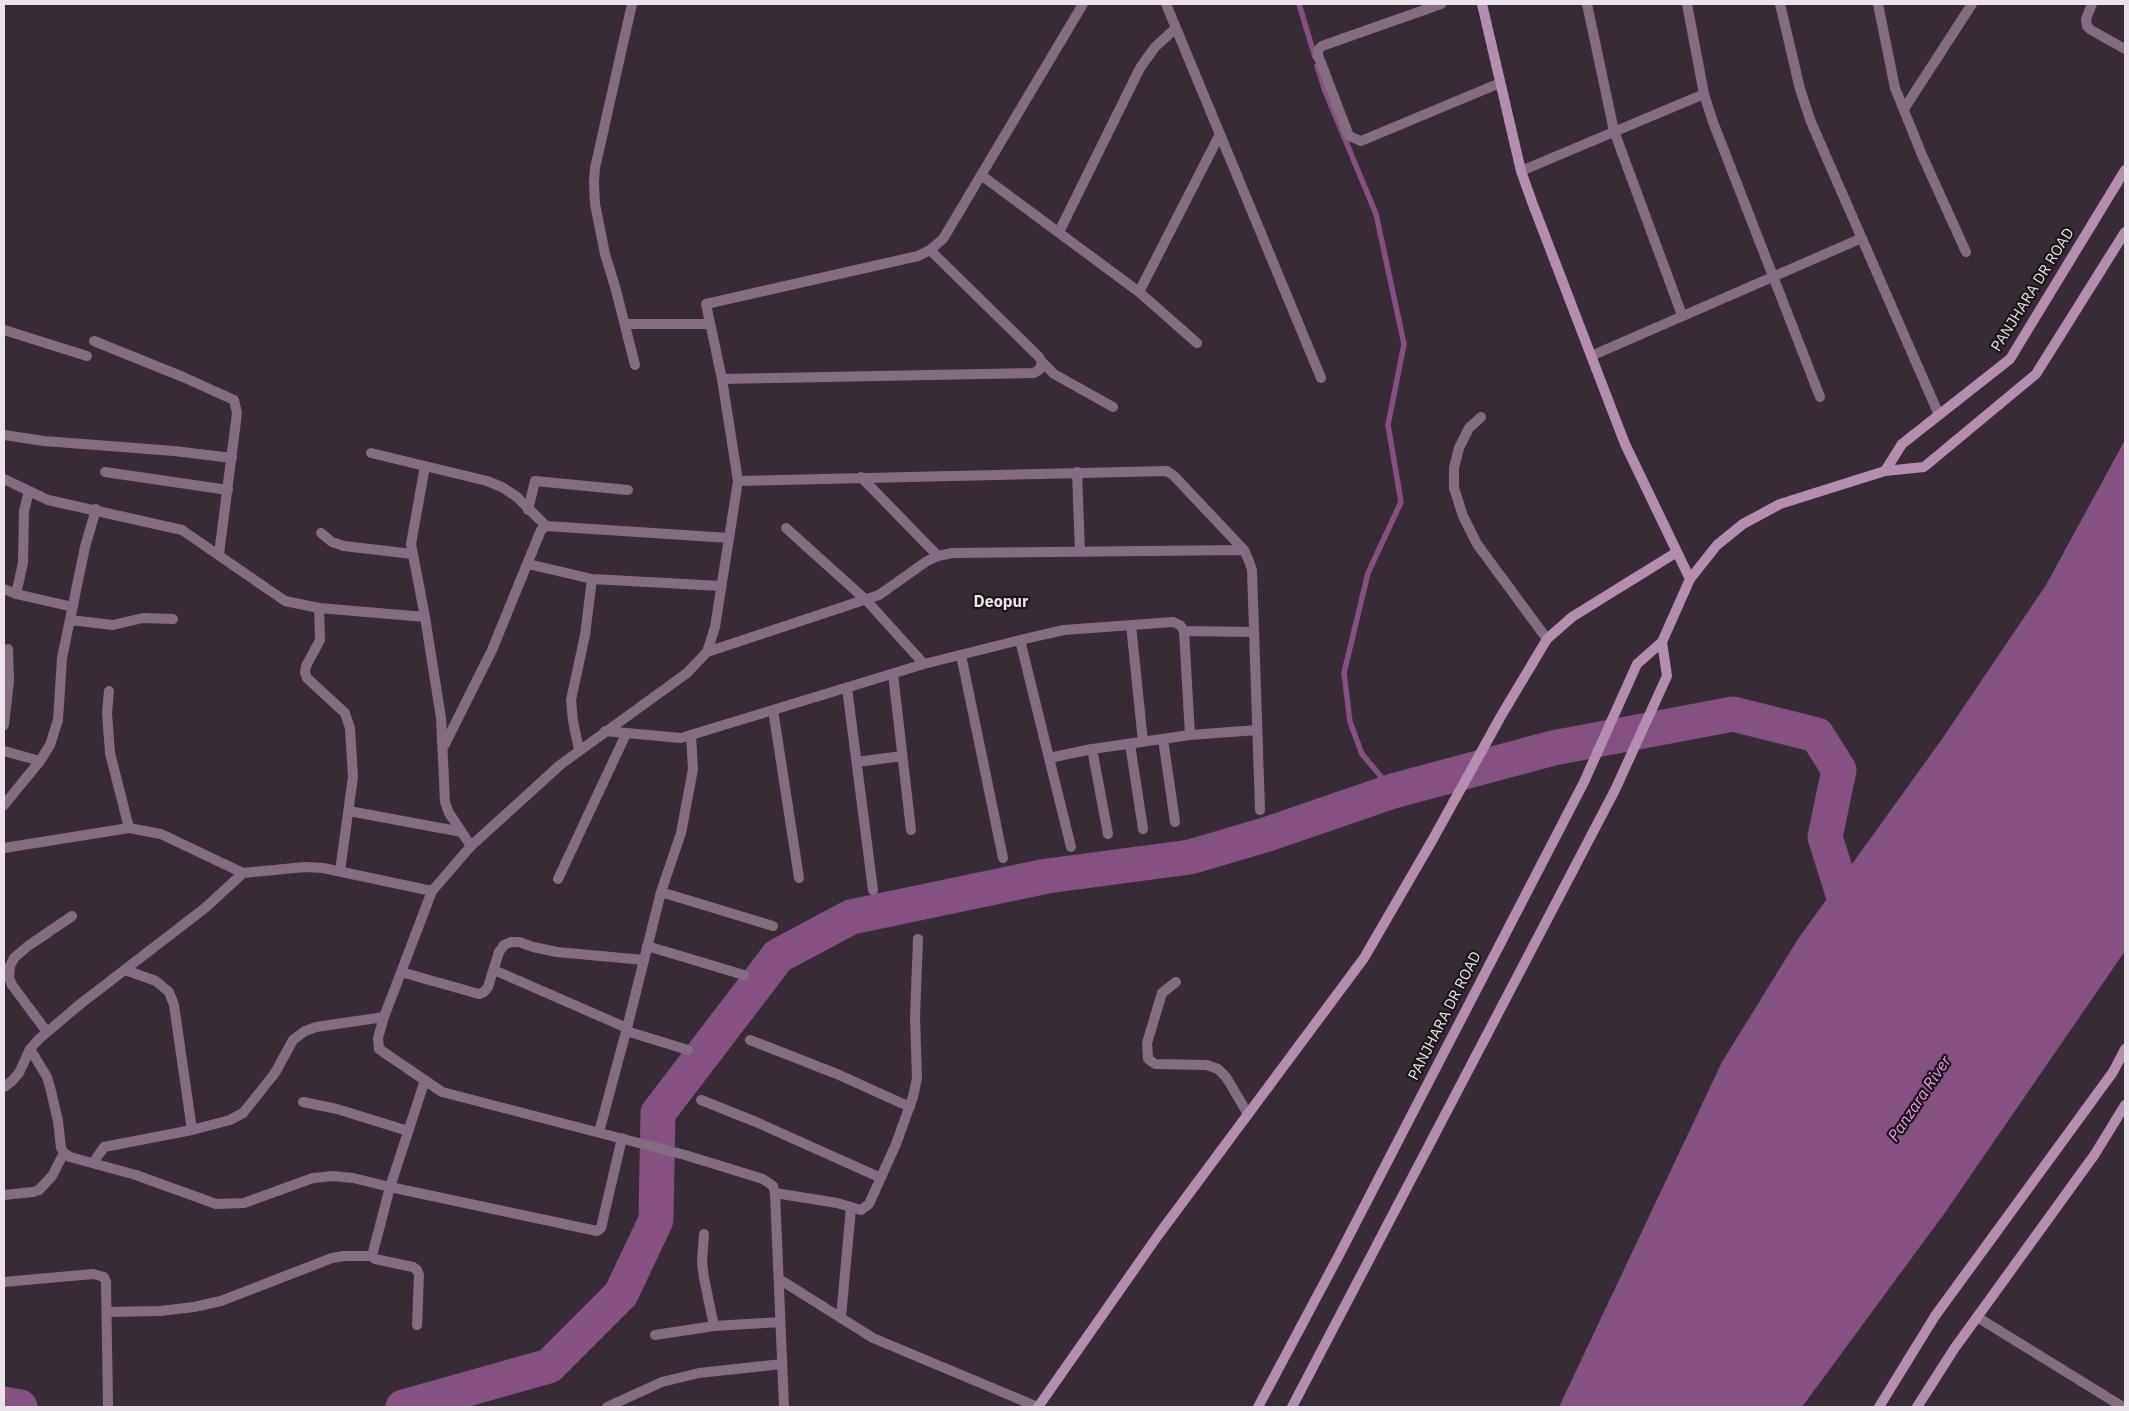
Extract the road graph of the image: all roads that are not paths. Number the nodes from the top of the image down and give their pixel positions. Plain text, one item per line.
1 (632, 4) edge
2 (1083, 4) edge
3 (1166, 4) edge
4 (1441, 4) edge
5 (1482, 4) edge
6 (1587, 4) edge
7 (1687, 4) edge
8 (1780, 4) edge
9 (1878, 4) edge
10 (1972, 4) edge
11 (2092, 4) edge
12 (1176, 28) junction
13 (2125, 49) edge
14 (1500, 83) junction
15 (1704, 94) junction
16 (1904, 109) junction
17 (1614, 131) junction
18 (1220, 134) junction
19 (2125, 170) edge
20 (1521, 171) junction
21 (981, 175) junction
22 (1059, 232) junction
23 (2125, 232) edge
24 (1862, 238) junction
25 (930, 250) junction
26 (1966, 252) dead end
27 (1772, 276) junction
28 (1139, 292) junction
29 (1682, 315) junction
30 (625, 324) junction
31 (710, 324) junction
32 (4, 330) edge
33 (94, 341) dead end
34 (1198, 344) dead end
35 (88, 356) dead end
36 (1591, 356) junction
37 (1042, 362) junction
38 (635, 365) dead end
39 (1321, 378) dead end
40 (722, 379) junction
41 (1820, 397) dead end
42 (1113, 407) dead end
43 (1939, 415) junction
44 (1481, 417) dead end
45 (4, 435) edge
46 (371, 453) dead end
47 (232, 458) junction
48 (425, 466) junction
49 (1885, 471) junction
50 (105, 472) dead end
51 (1077, 472) junction
52 (861, 477) junction
53 (738, 480) junction
54 (5, 483) edge
55 (228, 490) junction
56 (628, 490) dead end
57 (29, 491) junction
58 (96, 509) junction
59 (528, 510) junction
60 (546, 526) junction
61 (786, 528) dead end
62 (320, 533) dead end
63 (729, 538) junction
64 (1244, 550) junction
65 (1080, 552) junction
66 (1677, 552) junction
67 (219, 554) junction
68 (412, 554) junction
69 (938, 556) junction
70 (528, 564) junction
71 (592, 579) junction
72 (1690, 579) junction
73 (721, 586) junction
74 (4, 589) edge
75 (16, 594) junction
76 (866, 600) junction
77 (73, 607) junction
78 (319, 608) junction
79 (425, 617) junction
80 (173, 618) dead end
81 (70, 620) junction
82 (1131, 625) junction
83 (1184, 631) junction
84 (1254, 632) junction
85 (1547, 639) junction
86 (1020, 640) junction
87 (1662, 642) junction
88 (8, 649) dead end
89 (707, 652) junction
90 (961, 655) junction
91 (924, 664) junction
92 (893, 674) junction
93 (847, 688) junction
94 (109, 691) dead end
95 (774, 710) junction
96 (4, 725) edge
97 (1257, 730) junction
98 (605, 731) junction
99 (626, 734) junction
100 (691, 735) junction
101 (1190, 735) junction
102 (1163, 739) junction
103 (1143, 742) junction
104 (1130, 744) junction
105 (443, 747) junction
106 (1092, 749) junction
107 (579, 750) junction
108 (4, 751) edge
109 (902, 756) junction
110 (1049, 758) junction
111 (40, 761) junction
112 (856, 762) junction
113 (4, 804) edge
114 (1260, 810) dead end
115 (350, 811) junction
116 (1175, 822) dead end
117 (129, 828) junction
118 (1143, 829) dead end
119 (911, 830) dead end
120 (462, 832) junction
121 (1108, 834) dead end
122 (471, 846) junction
123 (1071, 847) dead end
124 (4, 848) edge
125 (1003, 858) dead end
126 (340, 871) junction
127 (243, 873) junction
128 (799, 878) dead end
129 (558, 879) dead end
130 (873, 890) dead end
131 (432, 891) junction
132 (661, 892) junction
133 (72, 916) dead end
134 (773, 926) dead end
135 (918, 939) dead end
136 (647, 946) junction
137 (644, 960) junction
138 (125, 970) junction
139 (494, 970) junction
140 (401, 972) junction
141 (744, 975) dead end
142 (1176, 982) dead end
143 (384, 1017) junction
144 (627, 1029) junction
145 (47, 1032) junction
146 (750, 1040) dead end
147 (30, 1049) junction
148 (2125, 1049) edge
149 (688, 1050) dead end
150 (425, 1080) junction
151 (4, 1087) edge
152 (701, 1100) dead end
153 (303, 1102) dead end
154 (2125, 1105) edge
155 (910, 1107) junction
156 (1248, 1114) junction
157 (192, 1130) junction
158 (408, 1132) junction
159 (599, 1132) junction
160 (622, 1138) junction
161 (64, 1153) junction
162 (93, 1163) junction
163 (881, 1178) junction
164 (390, 1187) junction
165 (775, 1193) junction
166 (4, 1195) edge
167 (851, 1208) junction
168 (704, 1234) dead end
169 (372, 1256) junction
170 (778, 1279) junction
171 (4, 1282) edge
172 (107, 1312) junction
173 (841, 1317) junction
174 (1977, 1317) junction
175 (780, 1322) junction
176 (417, 1325) dead end
177 (714, 1326) junction
178 (656, 1335) dead end
179 (782, 1364) junction
180 (108, 1407) edge
181 (607, 1407) edge
182 (784, 1407) edge
183 (1038, 1407) edge
184 (1258, 1407) edge
185 (1292, 1407) edge
186 (1879, 1407) edge
187 (1918, 1407) edge
188 (2123, 1407) edge

1 - 30 street
2 - 21 street
3 - 12 street
4 - 14 street
5 - 14 street
6 - 17 street
7 - 15 street
8 - 24 street
9 - 16 street
10 - 16 street
11 - 13 street
12 - 18 street
12 - 22 street
14 - 20 street
15 - 17 street
15 - 27 street
16 - 26 street
17 - 20 street
17 - 29 street
18 - 28 street
18 - 39 street
19 - 43 street, PANJHARA DR ROAD
20 - 36 street
21 - 22 street
21 - 25 street
22 - 28 street
23 - 49 street, PANJHARA DR ROAD
24 - 27 street
24 - 43 street
25 - 31 street
25 - 37 street
27 - 29 street
27 - 41 street
28 - 34 street
29 - 36 street
30 - 31 street
30 - 38 street
31 - 40 street
32 - 35 street
33 - 47 street
36 - 66 street
37 - 40 street
37 - 42 street
40 - 53 street
43 - 49 street, PANJHARA DR ROAD
44 - 85 street
45 - 47 street
46 - 48 street
47 - 55 street
48 - 59 street
48 - 68 street
49 - 72 street, PANJHARA DR ROAD
50 - 55 street
51 - 52 street
51 - 64 street
51 - 65 street
52 - 53 street
52 - 69 street
53 - 63 street
54 - 57 street
55 - 67 street
56 - 59 street
57 - 58 street
57 - 75 street
58 - 67 street
58 - 77 street
59 - 60 street
60 - 63 street
60 - 70 street
61 - 76 street
62 - 68 street
63 - 73 street
64 - 65 street
64 - 84 street
65 - 69 street
66 - 72 street
66 - 85 street
67 - 78 street
68 - 79 street
69 - 76 street
70 - 71 street
70 - 105 street
71 - 73 street
71 - 107 street
72 - 87 street, PANJHARA DR ROAD
73 - 89 street
74 - 75 street
75 - 77 street
76 - 89 street
76 - 91 street
77 - 81 street
78 - 79 street
78 - 115 street
79 - 105 street
80 - 81 street
81 - 111 street
82 - 83 street
82 - 86 street
82 - 103 street
83 - 84 street
83 - 101 street
84 - 97 street
85 - 156 street
86 - 90 street
86 - 110 street
87 - 184 street, PANJHARA DR ROAD
87 - 185 street
88 - 96 street
89 - 98 street
90 - 91 street
90 - 125 street
91 - 92 street
92 - 93 street
92 - 109 street
93 - 95 street
93 - 112 street
94 - 117 street
95 - 100 street
95 - 128 street
97 - 101 street
97 - 114 street
98 - 99 street
98 - 107 street
99 - 100 street
99 - 129 street
100 - 132 street
101 - 102 street
102 - 103 street
102 - 116 street
103 - 104 street
104 - 106 street
104 - 118 street
105 - 120 street
106 - 110 street
106 - 121 street
107 - 122 street
108 - 111 street
109 - 112 street
109 - 119 street
110 - 123 street
111 - 113 street
112 - 130 street
115 - 120 street
115 - 126 street
117 - 124 street
117 - 127 street
120 - 122 street
122 - 131 street
126 - 127 street
126 - 131 street
127 - 138 street
131 - 140 street
132 - 134 street
132 - 136 street
133 - 145 street
135 - 155 street
136 - 137 street
136 - 141 street
137 - 139 street
137 - 144 street
138 - 145 street
138 - 157 street
139 - 140 street
139 - 144 street
140 - 143 street
142 - 156 street
143 - 150 street
143 - 157 street
144 - 149 street
144 - 159 street
145 - 147 street
146 - 155 street
147 - 151 street
147 - 161 street
148 - 186 street
150 - 158 street
150 - 159 street
152 - 163 street
153 - 158 street
154 - 174 street
155 - 163 street
156 - 183 street
157 - 162 street
158 - 164 street
159 - 160 street
160 - 164 street
160 - 165 street
161 - 162 street
161 - 166 street
162 - 164 street
163 - 167 street
164 - 169 street
165 - 167 street
165 - 170 street
167 - 173 street
168 - 177 street
169 - 172 street
169 - 176 street
170 - 173 street
170 - 175 street
171 - 172 street
172 - 180 street
173 - 183 street
174 - 187 street
174 - 188 street
175 - 177 street
175 - 179 street
177 - 178 street
179 - 181 street
179 - 182 street

